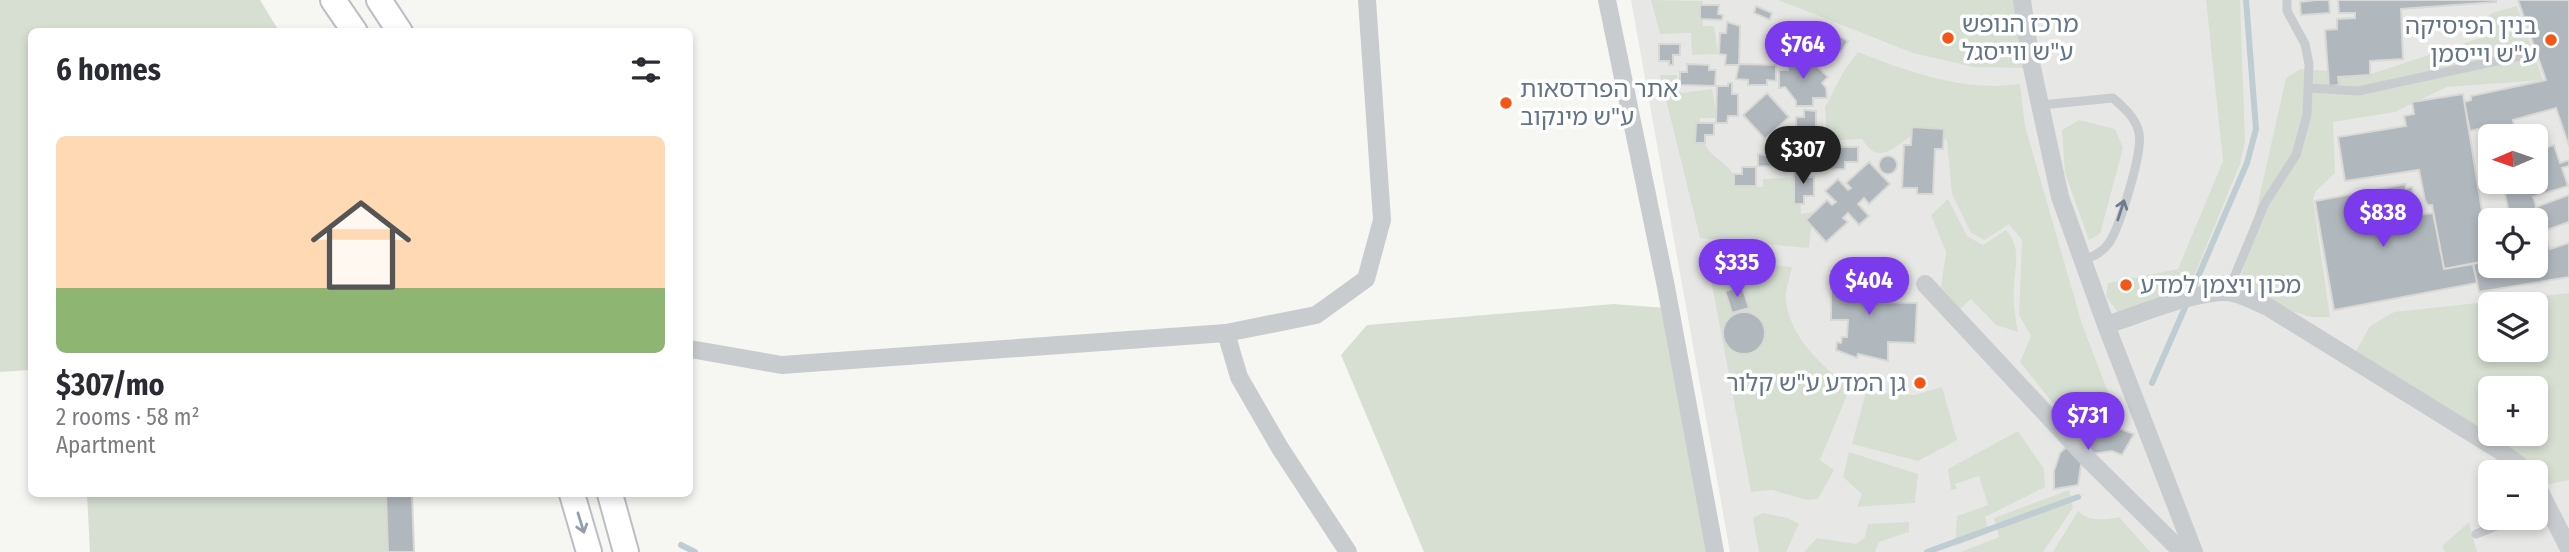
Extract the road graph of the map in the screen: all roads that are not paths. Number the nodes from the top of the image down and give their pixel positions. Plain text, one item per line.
1 (333, 0) edge
2 (379, 0) edge
3 (1367, 0) edge
4 (1606, 0) edge
5 (2022, 0) edge
6 (2287, 0) edge
7 (352, 28) edge
8 (397, 28) edge
9 (2520, 56) dead end
10 (2309, 88) junction
11 (2040, 105) junction
12 (2082, 261) junction
13 (1925, 284) dead end
14 (2228, 292) junction
15 (2106, 326) junction
16 (1226, 333) junction
17 (693, 350) edge
18 (2512, 460) edge
19 (573, 497) edge
20 (611, 497) edge
21 (2548, 517) edge
22 (2486, 530) edge
23 (2476, 534) dead end
24 (2569, 549) edge
25 (589, 552) edge
26 (626, 552) edge
27 (1349, 552) edge
28 (1715, 552) edge
29 (2182, 552) edge
30 (2194, 552) edge

1 - 7 main road
2 - 8 main road
3 - 16 street
4 - 28 street
5 - 11 street
6 - 10 lane
9 - 10 lane
10 - 14 lane
11 - 12 street
12 -> 11 lane
12 - 15 street
13 - 29 street
14 - 15 street
14 - 18 street
15 - 30 street
16 - 17 street
16 - 27 street
19 -> 25 main road
20 - 26 main road
21 - 24 street
22 - 23 lane

